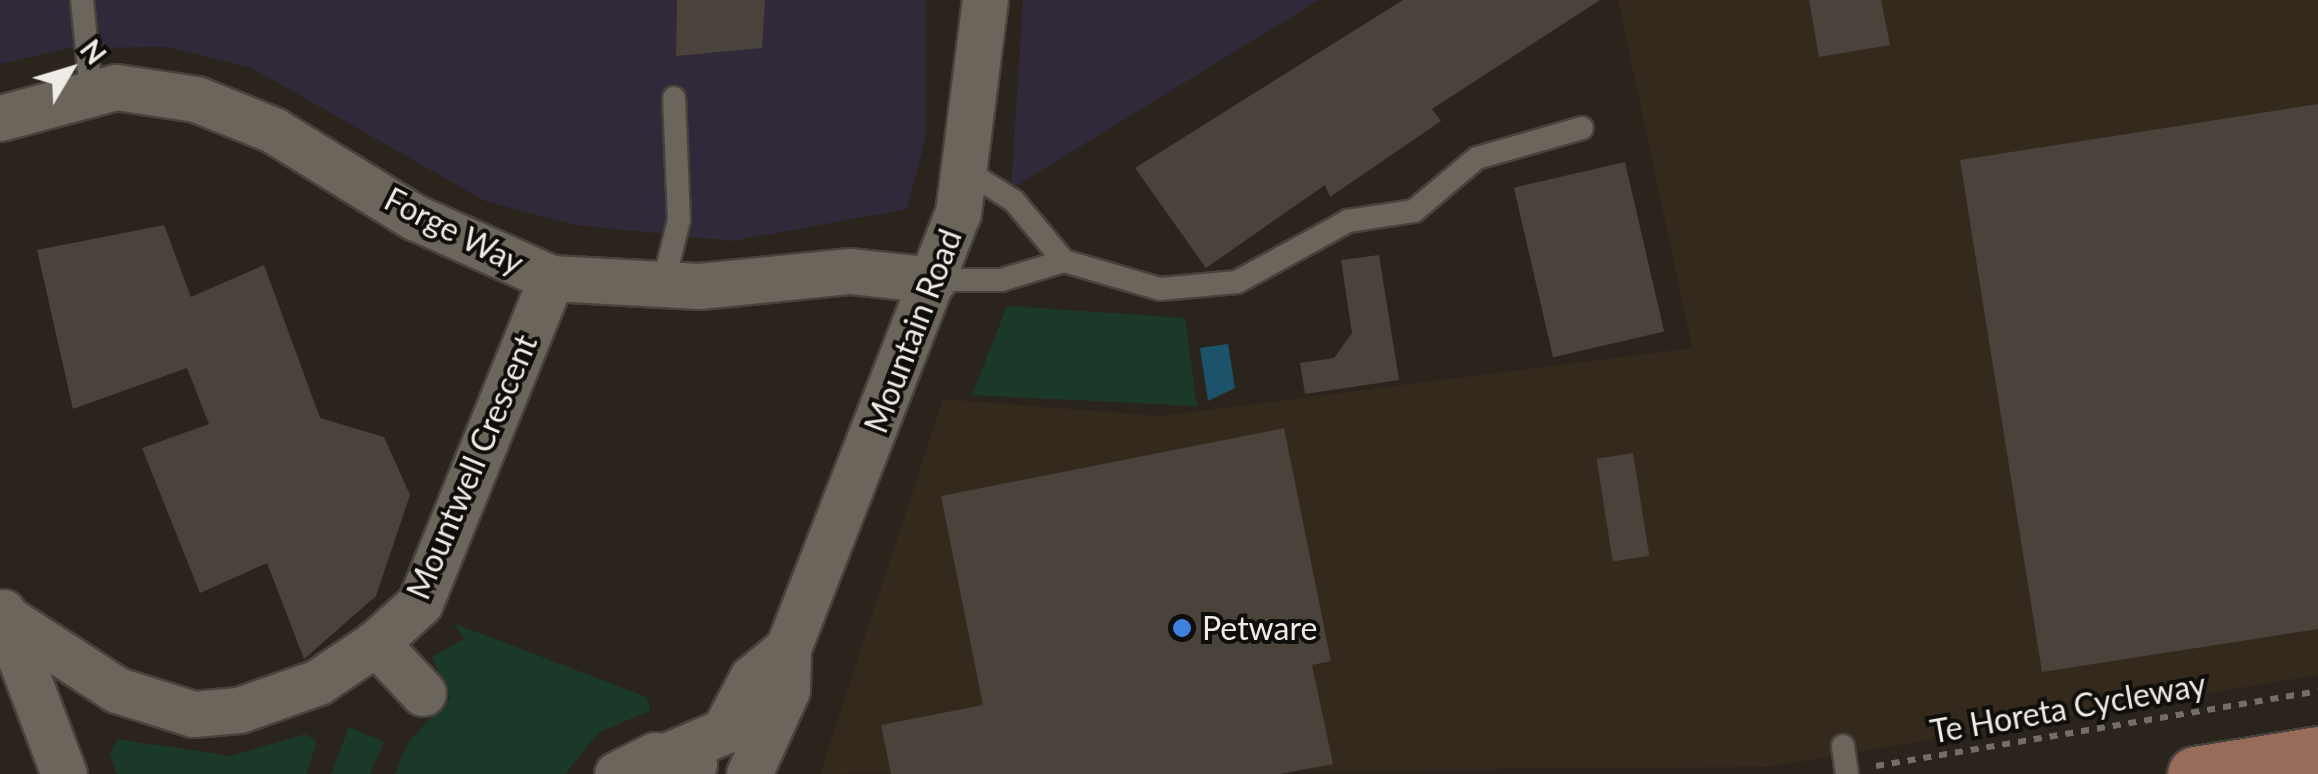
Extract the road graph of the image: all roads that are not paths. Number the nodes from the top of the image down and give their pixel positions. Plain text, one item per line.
1 (82, 0) edge
2 (985, 0) edge
3 (91, 92) junction
4 (674, 98) dead end
5 (0, 118) edge
6 (1582, 128) dead end
7 (968, 172) junction
8 (1064, 262) junction
9 (552, 278) junction
10 (934, 280) junction
11 (663, 285) junction
12 (3, 610) edge
13 (376, 643) junction
14 (788, 648) junction
15 (423, 693) dead end
16 (1843, 746) dead end
17 (2318, 754) edge
18 (686, 765) edge
19 (1847, 772) edge
20 (64, 774) edge
21 (618, 774) edge
22 (749, 774) edge
23 (2195, 774) edge

1 - 3 lane
2 - 7 street, Mountain Road
3 - 5 street, Forge Way
3 - 9 street, Forge Way
4 - 11 lane
6 - 8 lane
7 - 8 lane
7 - 10 street, Mountain Road
8 - 10 lane
9 - 11 street, Forge Way
9 - 13 street, Mountwell Crescent
10 - 11 street, Forge Way
10 - 14 street, Mountain Road
12 - 13 street, Mountwell Crescent
12 - 20 street
13 - 15 street
14 - 18 street, Mountain Road
14 - 22 street, Mountain Road
16 - 19 lane
17 - 23 main road
18 - 21 street, Mountain Road

